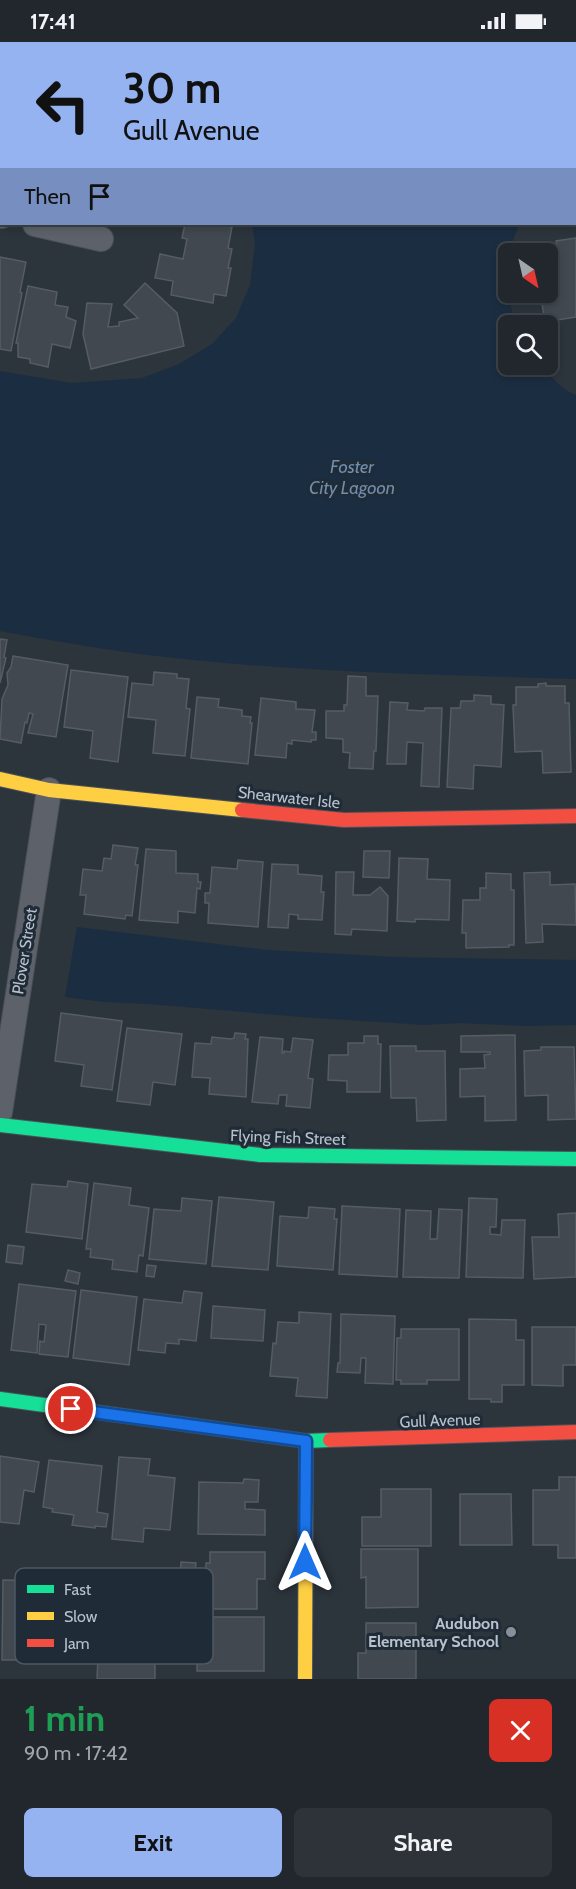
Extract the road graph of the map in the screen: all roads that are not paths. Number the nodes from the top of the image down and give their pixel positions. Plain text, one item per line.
1 (39, 225) edge
2 (101, 239) dead end
3 (0, 779) edge
4 (49, 790) junction
5 (576, 816) edge
6 (0, 1112) edge
7 (0, 1125) edge
8 (576, 1159) edge
9 (0, 1399) edge
10 (576, 1432) edge
11 (306, 1441) junction
12 (305, 1679) edge

1 - 2 street
3 - 4 street, Shearwater Isle
4 - 5 street, Shearwater Isle
4 - 6 street, Plover Street
7 - 8 street, Flying Fish Street
9 - 11 street, Gull Avenue
10 - 11 street, Gull Avenue
11 - 12 street

